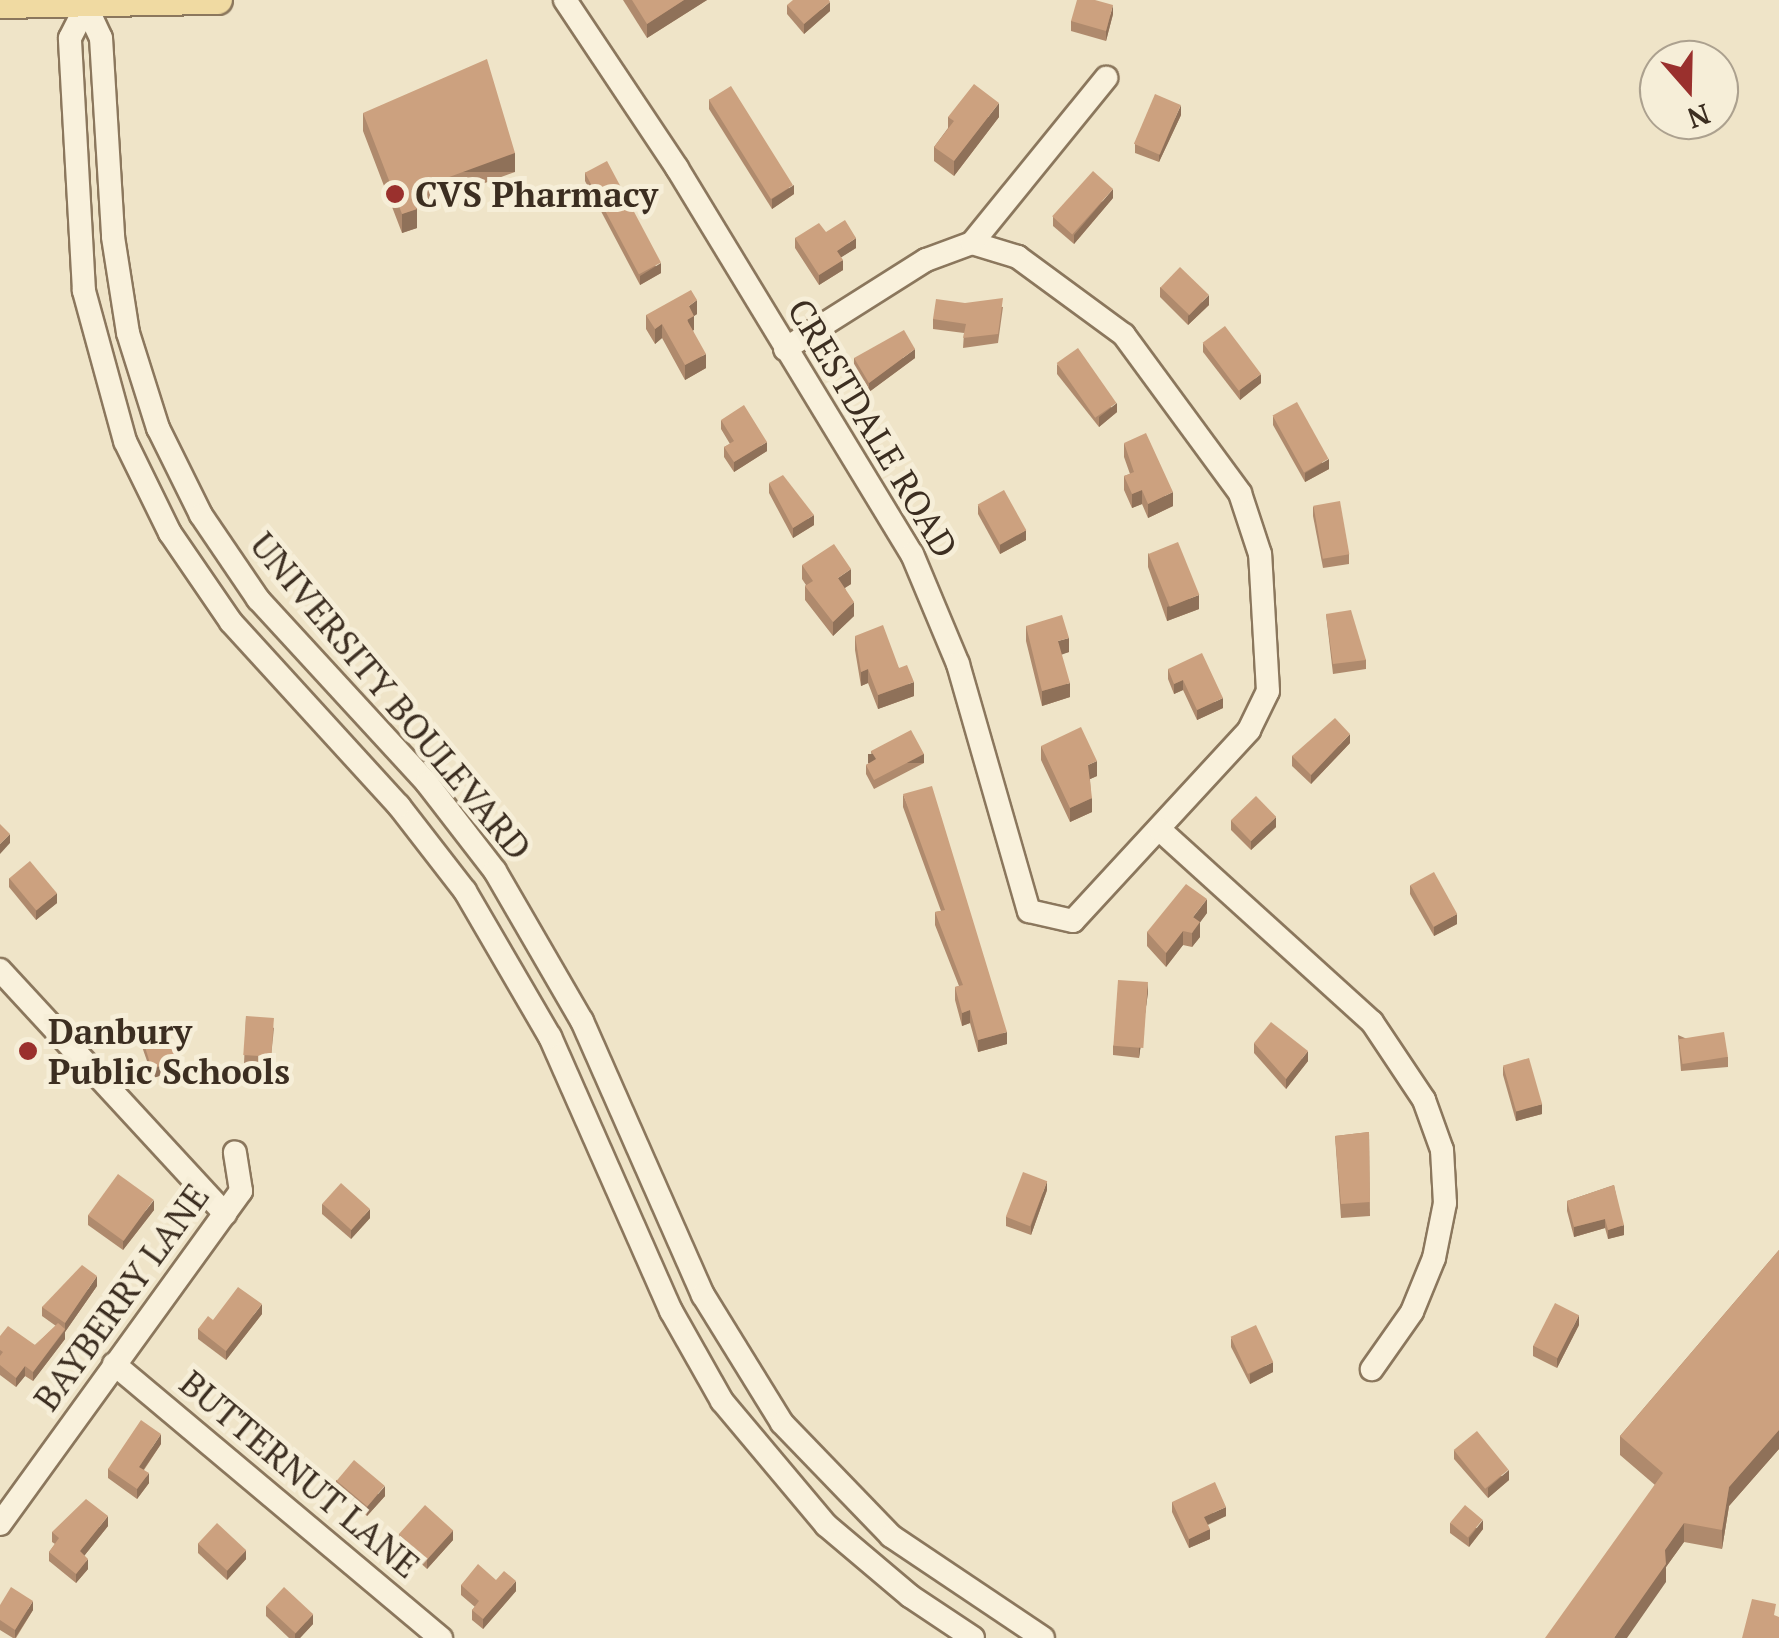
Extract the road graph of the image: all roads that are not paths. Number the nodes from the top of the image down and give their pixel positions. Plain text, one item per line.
1 (218, 0) edge
2 (565, 0) edge
3 (0, 4) edge
4 (86, 6) junction
5 (1106, 78) dead end
6 (972, 244) junction
7 (785, 349) junction
8 (1159, 828) junction
9 (0, 970) edge
10 (235, 1152) dead end
11 (225, 1214) junction
12 (114, 1364) junction
13 (1372, 1369) dead end
14 (0, 1524) edge
15 (442, 1638) edge
16 (974, 1638) edge
17 (1043, 1638) edge

1 - 4 main road
2 - 7 street, CRESTDALE ROAD
3 - 4 main road
4 - 16 street, UNIVERSITY BOULEVARD
4 - 17 street, UNIVERSITY BOULEVARD
5 - 6 street
6 - 7 street
6 - 8 street
7 - 8 street, CRESTDALE ROAD
8 - 13 street
9 - 11 street
10 - 11 street, BAYBERRY LANE
11 - 12 street, BAYBERRY LANE
12 - 14 street, BAYBERRY LANE
12 - 15 street, BUTTERNUT LANE

